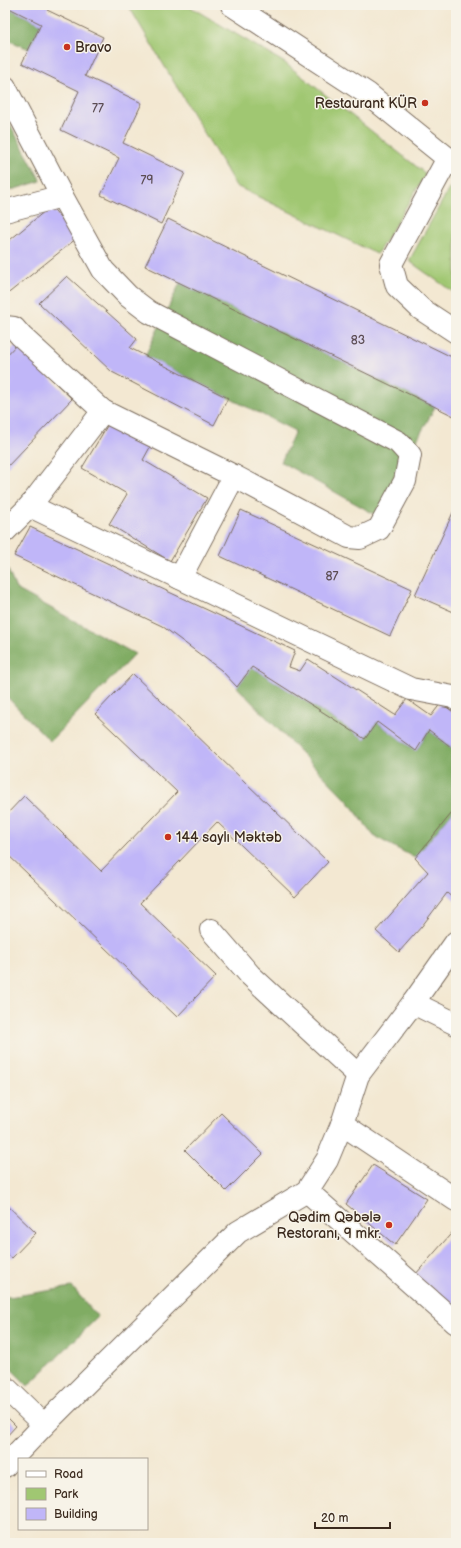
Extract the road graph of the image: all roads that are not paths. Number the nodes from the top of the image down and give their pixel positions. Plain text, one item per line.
1 (232, 5) edge
2 (5, 87) edge
3 (452, 162) edge
4 (62, 196) junction
5 (5, 211) edge
6 (5, 328) edge
7 (456, 332) edge
8 (103, 411) junction
9 (234, 476) junction
10 (30, 506) junction
11 (5, 531) edge
12 (180, 578) junction
13 (455, 696) edge
14 (211, 930) dead end
15 (456, 942) edge
16 (413, 1003) junction
17 (456, 1024) edge
18 (358, 1075) junction
19 (342, 1124) junction
20 (307, 1191) junction
21 (456, 1200) edge
22 (456, 1323) edge
23 (5, 1387) edge
24 (44, 1425) junction
25 (5, 1466) edge

1 - 3 street
2 - 4 street
3 - 7 street
4 - 5 street
4 - 9 street
6 - 8 street
8 - 9 street
8 - 10 street
9 - 12 street
10 - 11 street
10 - 12 street
12 - 13 street
14 - 18 street
15 - 16 street
16 - 17 street
16 - 18 street
18 - 19 street
19 - 20 street
19 - 21 street
20 - 22 street
20 - 24 street
23 - 24 street
24 - 25 street

